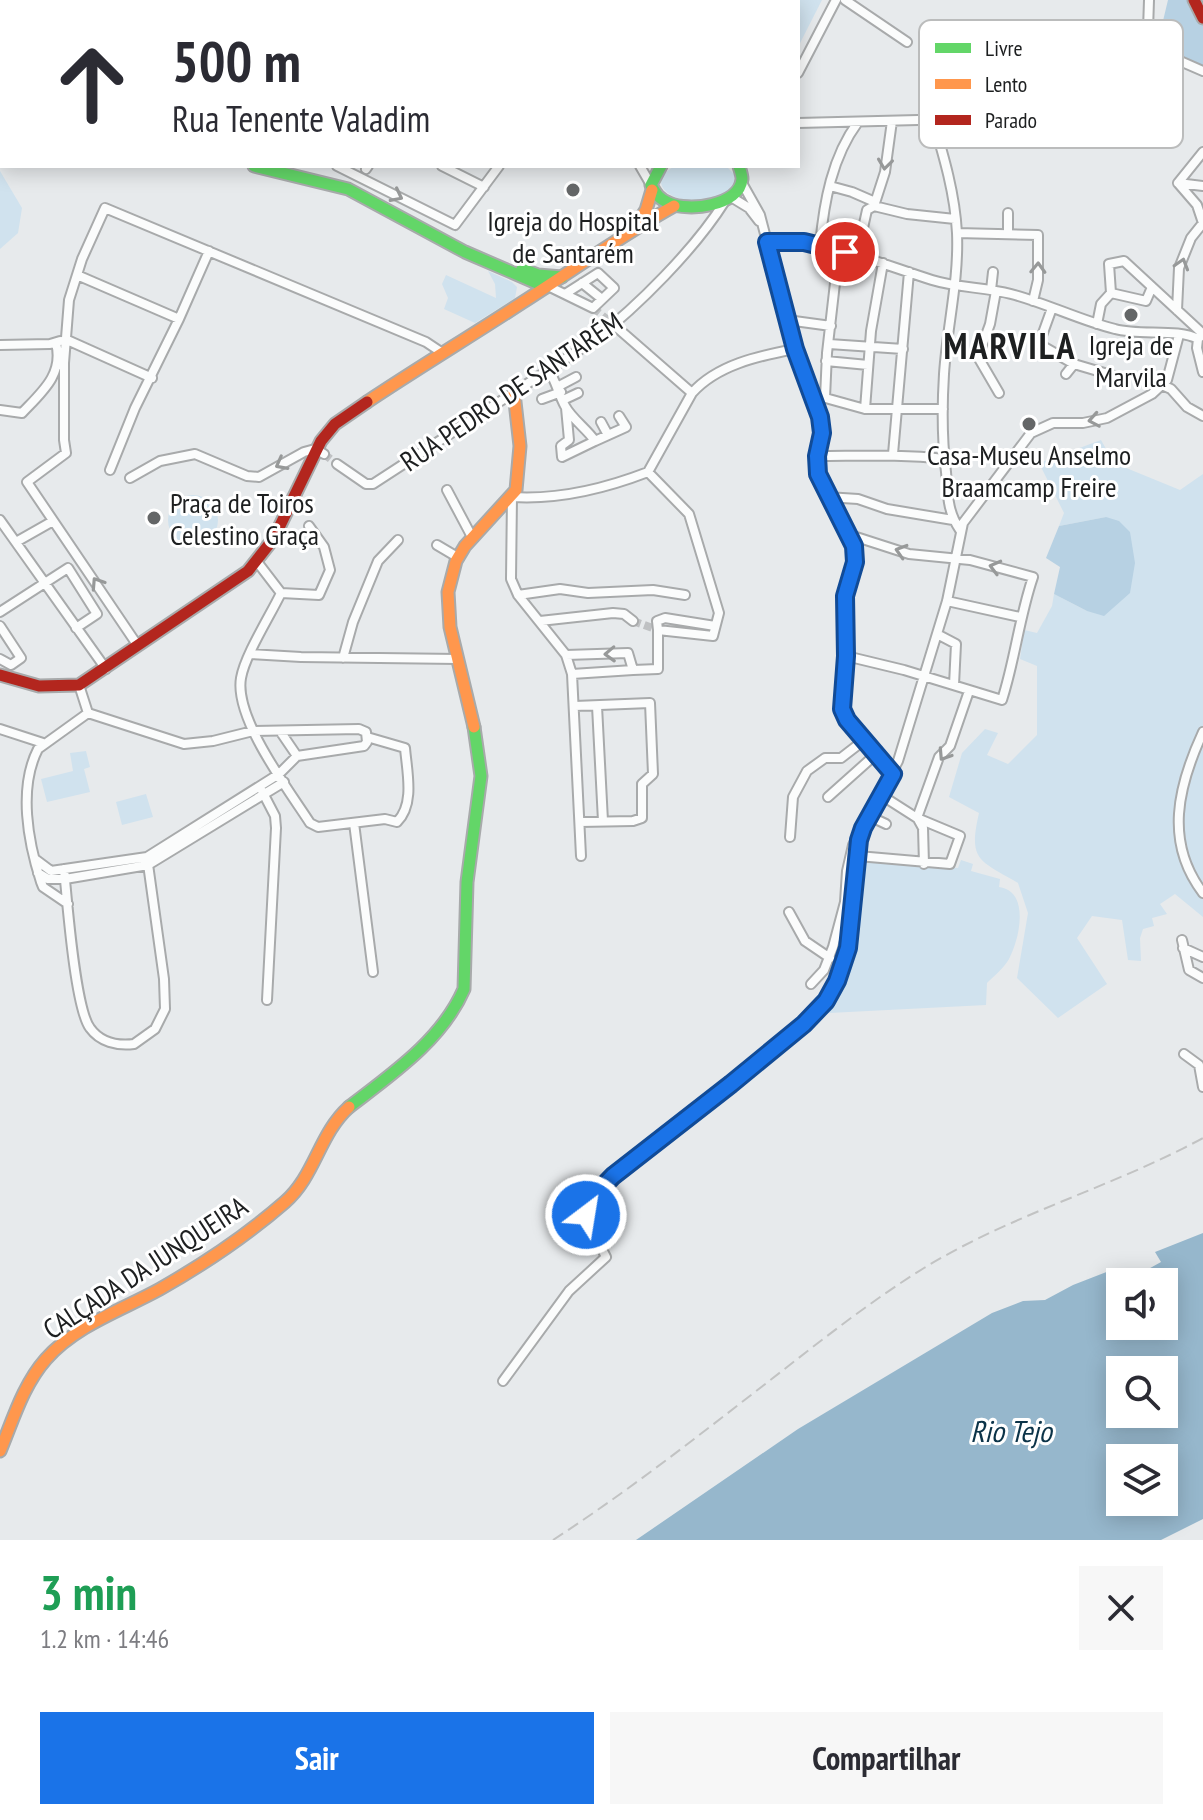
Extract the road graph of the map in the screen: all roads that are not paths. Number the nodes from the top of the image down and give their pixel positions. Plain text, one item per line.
1 (836, 0) edge
2 (845, 0) edge
3 (1149, 0) edge
4 (1194, 0) edge
5 (1203, 18) edge
6 (1148, 20) edge
7 (907, 42) dead end
8 (1183, 62) edge
9 (800, 69) edge
10 (1203, 70) edge
11 (919, 120) edge
12 (892, 121) junction
13 (858, 122) junction
14 (800, 123) edge
15 (942, 148) edge
16 (1203, 152) edge
17 (262, 168) edge
18 (341, 168) edge
19 (446, 168) edge
20 (498, 168) edge
21 (641, 168) edge
22 (660, 168) edge
23 (742, 172) edge
24 (1178, 183) junction
25 (830, 186) junction
26 (1203, 186) edge
27 (484, 187) junction
28 (651, 187) junction
29 (728, 199) junction
30 (875, 204) junction
31 (674, 206) junction
32 (688, 207) junction
33 (1008, 213) dead end
34 (955, 219) junction
35 (1203, 223) edge
36 (762, 225) junction
37 (706, 226) junction
38 (635, 228) junction
39 (957, 233) junction
40 (1008, 233) junction
41 (445, 239) junction
42 (767, 242) junction
43 (820, 245) junction
44 (209, 251) junction
45 (841, 251) junction
46 (857, 255) junction
47 (883, 263) junction
48 (510, 272) junction
49 (909, 272) junction
50 (993, 272) dead end
51 (77, 275) junction
52 (562, 277) junction
53 (582, 283) junction
54 (954, 285) junction
55 (547, 286) junction
56 (1152, 287) junction
57 (994, 291) junction
58 (1111, 293) junction
59 (565, 294) junction
60 (602, 299) junction
61 (1033, 301) junction
62 (520, 304) junction
63 (1052, 308) junction
64 (1177, 310) junction
65 (179, 319) junction
66 (787, 320) junction
67 (1097, 324) junction
68 (614, 325) junction
69 (831, 326) junction
70 (1187, 331) junction
71 (1201, 336) edge
72 (60, 341) junction
73 (829, 344) junction
74 (0, 345) edge
75 (870, 345) junction
76 (795, 349) junction
77 (903, 349) junction
78 (441, 352) junction
79 (826, 361) junction
80 (1074, 364) junction
81 (868, 365) junction
82 (549, 370) junction
83 (1203, 372) edge
84 (1066, 374) dead end
85 (576, 377) dead end
86 (1118, 377) dead end
87 (152, 378) junction
88 (1162, 385) junction
89 (514, 393) junction
90 (578, 393) dead end
91 (692, 393) junction
92 (999, 393) dead end
93 (811, 394) junction
94 (562, 397) junction
95 (825, 398) junction
96 (542, 399) dead end
97 (895, 408) junction
98 (865, 409) junction
99 (943, 409) junction
100 (0, 410) edge
101 (619, 416) dead end
102 (1203, 416) edge
103 (601, 422) dead end
104 (608, 435) junction
105 (595, 441) junction
106 (320, 452) junction
107 (893, 454) junction
108 (817, 456) junction
109 (944, 459) junction
110 (337, 464) tunnel mouth
111 (110, 470) dead end
112 (648, 472) junction
113 (130, 478) dead end
114 (447, 490) dead end
115 (512, 497) junction
116 (827, 497) junction
117 (0, 520) edge
118 (953, 520) junction
119 (53, 521) junction
120 (309, 526) dead end
121 (960, 530) junction
122 (847, 534) junction
123 (472, 537) junction
124 (398, 540) dead end
125 (16, 542) junction
126 (437, 545) dead end
127 (459, 558) junction
128 (956, 560) junction
129 (258, 563) junction
130 (44, 583) junction
131 (281, 593) junction
132 (518, 595) junction
133 (685, 595) dead end
134 (947, 601) junction
135 (0, 612) edge
136 (1020, 617) junction
137 (540, 621) junction
138 (633, 621) tunnel mouth
139 (0, 626) edge
140 (76, 628) junction
141 (937, 634) junction
142 (138, 646) junction
143 (251, 654) junction
144 (566, 655) junction
145 (581, 655) junction
146 (846, 656) junction
147 (343, 658) junction
148 (0, 659) edge
149 (458, 659) junction
150 (106, 669) junction
151 (633, 670) junction
152 (584, 673) junction
153 (572, 674) junction
154 (0, 675) edge
155 (925, 676) junction
156 (79, 685) junction
157 (954, 685) junction
158 (969, 691) junction
159 (575, 706) junction
160 (597, 706) junction
161 (88, 713) junction
162 (0, 729) edge
163 (253, 731) junction
164 (280, 731) junction
165 (1203, 732) edge
166 (367, 737) junction
167 (863, 741) junction
168 (43, 743) junction
169 (875, 755) junction
170 (297, 756) junction
171 (893, 774) junction
172 (281, 778) junction
173 (262, 790) junction
174 (881, 795) junction
175 (828, 797) dead end
176 (869, 816) junction
177 (917, 818) junction
178 (603, 821) junction
179 (580, 822) junction
180 (354, 823) junction
181 (886, 824) dead end
182 (863, 828) junction
183 (790, 837) dead end
184 (581, 856) dead end
185 (858, 856) junction
186 (35, 859) junction
187 (148, 861) junction
188 (924, 863) junction
189 (38, 873) junction
190 (65, 874) junction
191 (1203, 893) edge
192 (68, 904) junction
193 (789, 912) dead end
194 (1202, 954) edge
195 (830, 958) junction
196 (373, 972) dead end
197 (1203, 978) edge
198 (811, 984) dead end
199 (267, 1000) dead end
200 (1184, 1054) dead end
201 (1203, 1087) edge
202 (503, 1381) dead end
203 (0, 1451) edge

1 - 9 street
2 - 7 street
3 - 6 street
4 - 5 main road
8 - 10 street
11 - 12 street
12 - 13 street
12 -> 30 street
13 - 14 street
13 - 25 street
15 - 34 street
16 - 24 street
17 - 41 main road
18 -> 27 street
19 - 27 street
20 - 27 street
21 - 28 street
22 - 28 main road
23 - 29 main road
23 - 36 street
24 - 26 street
24 - 35 street
25 - 30 street
25 - 43 street
28 - 31 main road
28 - 38 main road
29 - 32 main road
29 - 36 street
29 - 37 street, RUA PEDRO DE SANTARÉM
30 - 34 street
30 - 46 street
31 - 32 main road
31 - 38 main road
32 - 37 street
33 - 40 street
34 - 39 street
64 -> 35 street
36 - 42 street
37 - 68 street, RUA PEDRO DE SANTARÉM
38 - 52 main road
39 - 40 street
39 - 54 street
61 -> 40 street
41 - 48 main road
41 - 52 main road
42 - 43 street
42 - 66 street
43 - 45 street
44 - 51 street
44 - 65 street
44 - 78 street
45 - 46 street
45 - 69 street
46 - 47 street
47 - 49 street
47 - 75 street
48 - 55 main road
48 - 62 main road
49 - 54 street
49 - 77 street
50 - 57 street
51 - 65 street
51 - 72 street
52 - 55 main road
53 - 59 street
53 - 60 street
53 - 60 street
54 - 57 street
54 - 99 street
55 - 59 street
55 - 62 main road
56 - 58 street
56 - 58 street
56 - 64 street
57 - 61 street
57 - 92 street
58 - 67 street
59 - 60 street
61 - 63 street
62 - 78 main road
63 - 67 street
63 - 80 street
64 - 70 street
65 - 87 street
66 - 69 street
66 - 76 street
67 - 70 street
68 - 82 street, RUA PEDRO DE SANTARÉM
68 - 91 street
69 - 73 street
70 - 71 street
70 - 88 street
71 - 83 street
72 - 74 street
72 - 87 street
72 - 100 street
72 - 119 street
73 - 75 street
73 - 79 street
75 - 77 street
75 - 81 street
76 - 91 street
76 - 93 street
77 - 97 street
78 - 106 main road
79 - 81 street
79 - 95 street
80 - 84 street
80 - 86 street
81 - 98 street
82 - 89 street, RUA PEDRO DE SANTARÉM
82 - 94 street
85 - 94 street
87 - 111 street
88 - 102 street
88 -> 121 street
89 - 110 street, RUA PEDRO DE SANTARÉM
89 - 115 main road
90 - 94 street
91 - 112 street
93 - 95 street
93 - 108 street
94 - 96 street
94 - 105 street
94 - 105 street
95 - 98 street
97 - 98 street
97 - 99 street
97 - 107 street
99 - 109 street
101 - 104 street
103 - 104 street
104 - 105 street
106 -> 113 street
106 - 129 main road
107 - 108 street
107 - 109 street
108 - 116 street
109 - 118 street
112 - 115 street
112 - 151 street
114 - 123 street
115 - 123 main road, CALÇADA DA JUNQUEIRA
115 - 132 street
116 - 118 street
116 - 122 street
117 - 125 street
118 - 121 street
119 - 125 street
142 -> 119 street
120 - 131 street
121 - 128 street
128 -> 122 street
122 - 146 street
123 - 127 main road, CALÇADA DA JUNQUEIRA
124 - 147 street
125 - 130 street
126 - 127 street
127 - 149 main road, CALÇADA DA JUNQUEIRA
128 - 134 street
136 -> 128 street
129 - 131 street
129 - 142 main road
130 - 135 street
130 - 140 street
130 - 140 street
131 - 143 street
132 - 133 street
132 - 137 street
134 - 136 street
134 - 141 street
136 - 158 street
137 - 138 street
137 - 144 street
139 - 148 street
140 - 150 street
141 - 155 street
141 - 157 street
142 - 150 main road
143 - 147 street
143 - 163 street
144 - 145 street
144 - 153 street
151 -> 145 street
145 - 152 street
146 - 155 street
146 - 167 street
147 - 149 street
149 - 203 main road, CALÇADA DA JUNQUEIRA
150 - 156 main road
151 - 152 street
152 - 153 street
153 - 159 street
154 - 156 main road
155 - 157 street
155 - 171 street
156 - 161 street
157 - 158 street
158 -> 177 street
159 - 160 street
159 - 179 street
160 - 178 street
160 - 178 street
161 - 163 street
161 - 168 street
162 - 168 street
163 - 164 street
163 - 172 street
164 - 166 street
164 - 170 street
165 - 191 street
166 - 170 street
166 - 180 street
167 - 169 street
167 - 183 street
168 - 186 street
169 - 171 street
169 - 175 street
170 - 172 street
171 - 174 street
172 - 173 street
172 - 180 street
173 - 187 street
173 - 199 street
174 - 176 street
174 - 177 street
176 - 181 street
176 - 182 street
177 - 188 street
177 - 188 street
178 - 179 street
179 - 184 street
180 - 196 street
182 - 185 street
182 - 195 street
185 - 188 street
185 - 202 street
186 - 189 street
186 - 190 street
187 - 190 street
187 - 192 street
189 - 190 street
189 - 192 street
190 - 192 street
193 - 195 street
194 - 197 street
195 - 198 street
200 - 201 street

